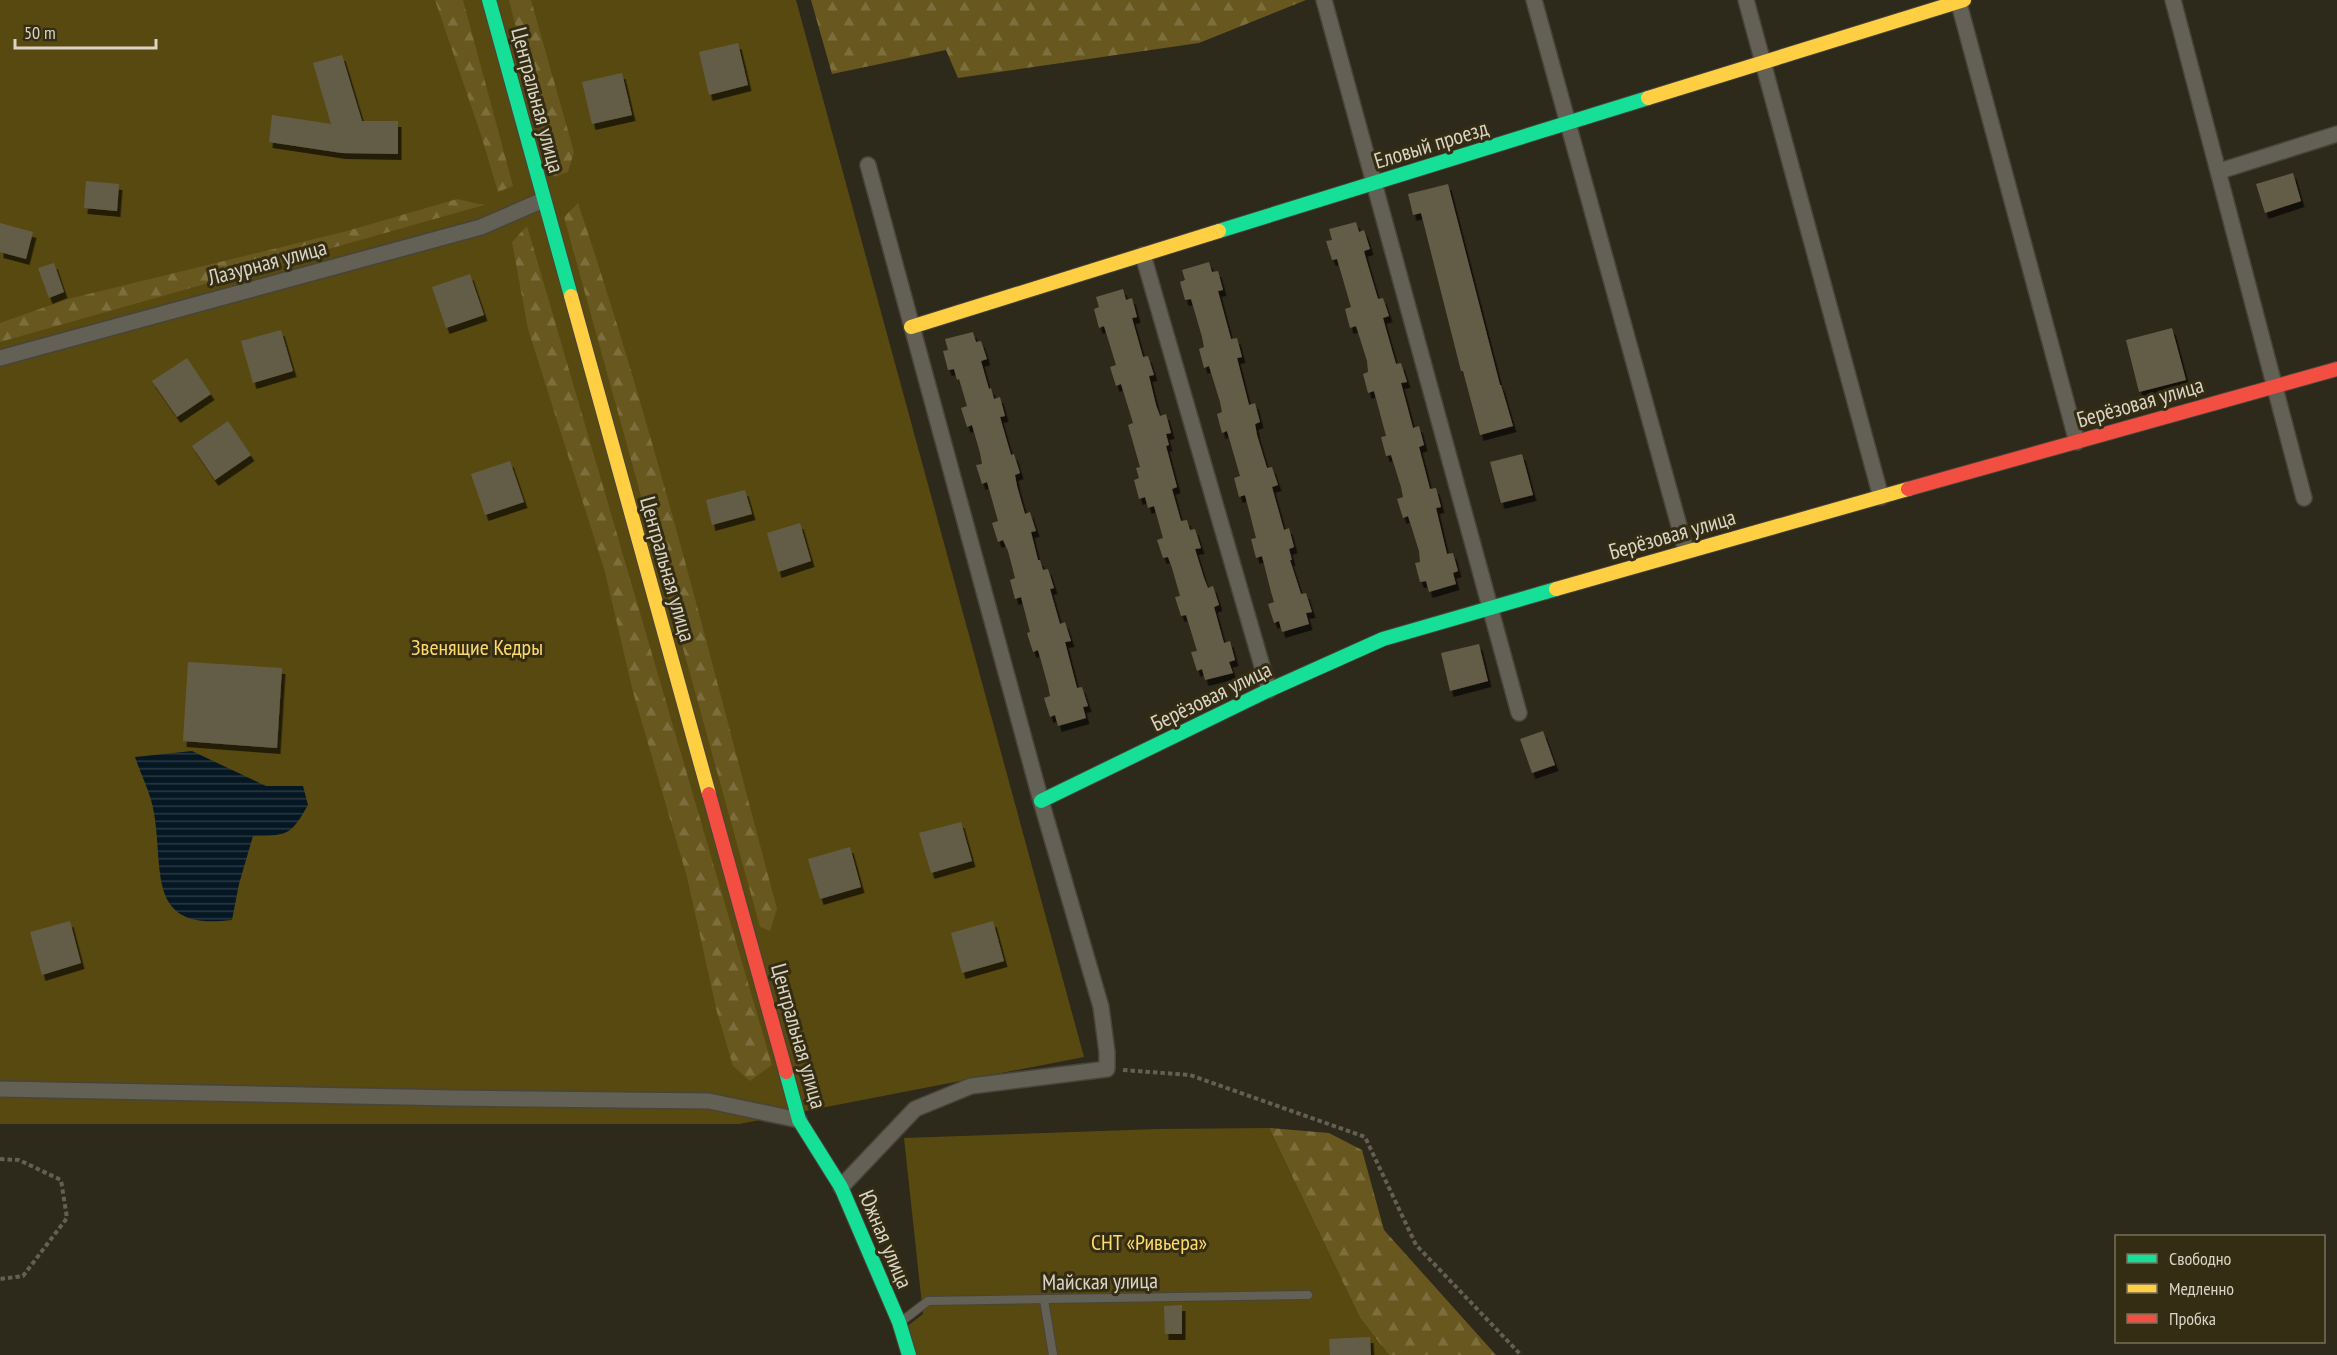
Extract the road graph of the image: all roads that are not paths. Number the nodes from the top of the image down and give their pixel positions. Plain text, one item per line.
1 (489, 0) edge
2 (1324, 0) edge
3 (1534, 0) edge
4 (1746, 0) edge
5 (2173, 0) edge
6 (1960, 1) edge
7 (1764, 63) junction
8 (1566, 123) junction
9 (2337, 134) edge
10 (868, 165) dead end
11 (2220, 171) junction
12 (1375, 183) junction
13 (543, 200) junction
14 (1143, 255) junction
15 (911, 327) junction
16 (0, 358) edge
17 (2337, 369) edge
18 (2276, 386) junction
19 (2077, 442) junction
20 (1881, 497) junction
21 (2304, 498) dead end
22 (1686, 551) junction
23 (1490, 608) junction
24 (1269, 690) junction
25 (1519, 713) dead end
26 (1041, 801) junction
27 (0, 1089) edge
28 (799, 1120) junction
29 (814, 1145) joint
30 (841, 1187) junction
31 (1308, 1295) dead end
32 (1044, 1299) junction
33 (899, 1322) junction
34 (909, 1355) edge
35 (1053, 1355) edge

1 - 13 street, Центральная улица
2 - 12 street
3 - 8 street
4 - 7 street
5 - 11 street
6 - 7 street, Еловый проезд
6 - 19 street
7 - 8 street, Еловый проезд
7 - 20 street
8 - 12 street, Еловый проезд
8 - 22 street
9 - 11 street
10 - 15 street
11 - 18 street
12 - 14 street, Еловый проезд
12 - 23 street
13 - 16 street, Лазурная улица
13 - 28 street, Центральная улица
14 - 15 street, Еловый проезд
14 - 24 street
15 - 26 street
17 - 18 street, Берёзовая улица
18 - 19 street, Берёзовая улица
18 - 21 street
19 - 20 street, Берёзовая улица
20 - 22 street, Берёзовая улица
22 - 23 street, Берёзовая улица
23 - 24 street, Берёзовая улица
23 - 25 street
24 - 26 street, Берёзовая улица
26 - 30 street
27 - 28 street
28 - 29 street, Центральная улица
29 - 30 street, Южная улица
30 - 33 street, Южная улица
31 - 32 lane, Майская улица
32 - 33 lane, Майская улица
32 - 35 lane
33 - 34 street, Южная улица

